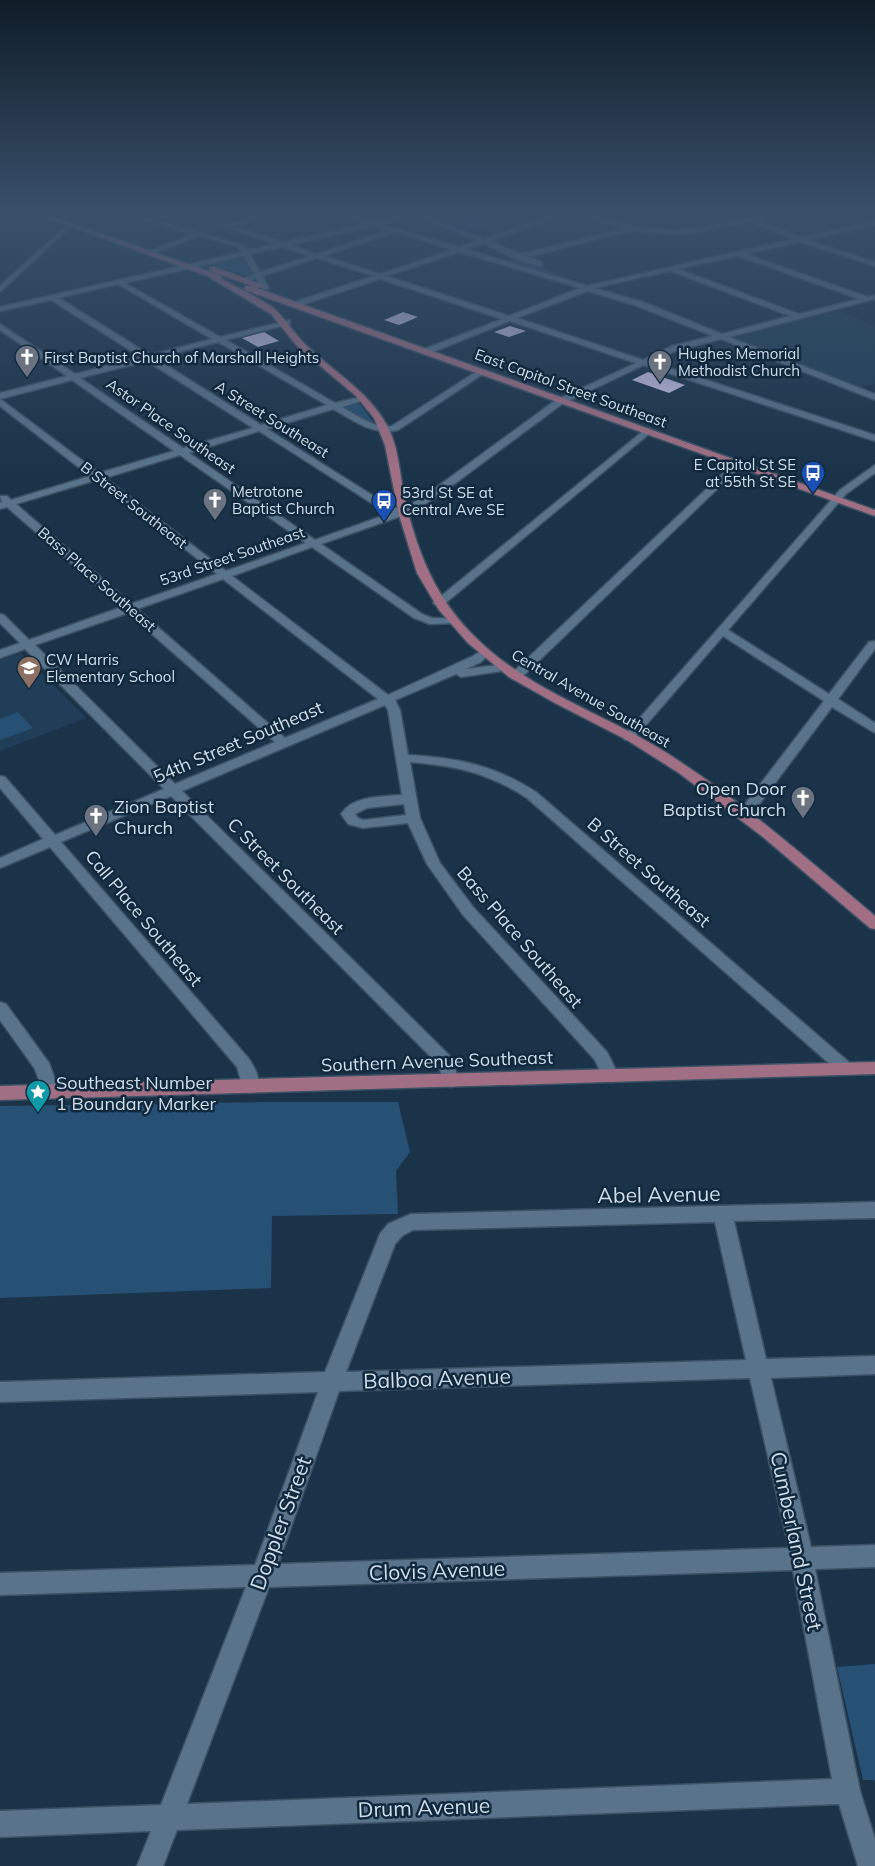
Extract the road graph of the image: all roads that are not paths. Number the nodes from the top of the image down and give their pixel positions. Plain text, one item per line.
1 (47, 298) edge
2 (54, 298) edge
3 (147, 298) edge
4 (250, 298) edge
5 (282, 298) edge
6 (284, 298) edge
7 (287, 298) edge
8 (316, 298) edge
9 (447, 298) edge
10 (558, 298) edge
11 (620, 298) edge
12 (750, 298) edge
13 (871, 298) edge
14 (305, 302) junction
15 (295, 305) junction
16 (0, 309) edge
17 (797, 316) junction
18 (508, 318) junction
19 (285, 322) junction
20 (0, 326) edge
21 (719, 335) junction
22 (218, 339) junction
23 (435, 348) junction
24 (425, 352) junction
25 (148, 357) junction
26 (643, 362) junction
27 (482, 372) junction
28 (74, 376) junction
29 (875, 386) edge
30 (859, 391) junction
31 (0, 396) edge
32 (875, 397) edge
33 (361, 398) junction
34 (567, 398) junction
35 (0, 402) edge
36 (334, 406) junction
37 (260, 428) junction
38 (385, 430) junction
39 (647, 431) junction
40 (875, 438) edge
41 (182, 451) junction
42 (738, 464) junction
43 (875, 468) edge
44 (97, 476) junction
45 (840, 496) junction
46 (3, 501) edge
47 (875, 504) edge
48 (403, 512) junction
49 (875, 513) edge
50 (313, 544) junction
51 (224, 575) junction
52 (439, 602) junction
53 (130, 608) junction
54 (0, 617) edge
55 (454, 621) junction
56 (720, 631) junction
57 (27, 644) junction
58 (874, 644) edge
59 (484, 652) junction
60 (0, 654) edge
61 (502, 667) junction
62 (516, 676) junction
63 (435, 680) junction
64 (386, 700) junction
65 (830, 700) junction
66 (875, 729) edge
67 (629, 736) junction
68 (284, 743) junction
69 (402, 758) junction
70 (0, 780) edge
71 (173, 790) junction
72 (409, 799) junction
73 (744, 815) junction
74 (413, 818) junction
75 (54, 840) junction
76 (0, 863) edge
77 (874, 921) edge
78 (0, 1008) edge
79 (845, 1068) junction
80 (875, 1068) edge
81 (611, 1076) junction
82 (451, 1081) junction
83 (250, 1086) junction
84 (51, 1091) junction
85 (0, 1093) edge
86 (875, 1210) edge
87 (723, 1215) junction
88 (444, 1221) joint
89 (875, 1365) edge
90 (759, 1368) junction
91 (332, 1381) junction
92 (0, 1392) edge
93 (875, 1556) edge
94 (802, 1558) junction
95 (262, 1576) junction
96 (0, 1584) edge
97 (848, 1791) junction
98 (169, 1816) junction
99 (0, 1824) edge
100 (150, 1866) edge
101 (871, 1866) edge

1 - 16 street
2 - 25 street, A Street Southeast
3 - 22 street
4 - 19 main road, Central Avenue Southeast
5 - 19 main road
6 - 15 main road, East Capitol Street Southeast
7 - 14 main road
8 - 14 street
9 - 18 street
10 - 18 street
11 - 21 street
12 - 17 street
13 - 17 street, 53rd Street Southeast
14 - 15 street
14 - 23 main road
15 - 19 main road
15 - 24 main road, East Capitol Street Southeast
17 - 21 street, 53rd Street Southeast
18 - 23 street
18 - 26 street
19 - 22 street
19 - 33 main road, Central Avenue Southeast
20 - 28 street, Astor Place Southeast
21 - 26 street, 53rd Street Southeast
21 - 30 street
22 - 25 street
22 - 36 street
23 - 24 street
23 - 34 main road
24 - 27 main road, East Capitol Street Southeast
25 - 28 street
25 - 37 street, A Street Southeast
26 - 34 street, 53rd Street Southeast
26 - 40 street
27 - 34 main road, East Capitol Street Southeast
27 - 38 street
28 - 31 street
28 - 41 street, Astor Place Southeast
29 - 30 street
30 - 32 street
33 - 36 street
33 - 38 main road, Central Avenue Southeast
34 - 39 main road, East Capitol Street Southeast
34 - 45 main road
34 - 48 street, 53rd Street Southeast
35 - 44 street, B Street Southeast
36 - 37 street
36 - 38 street
37 - 41 street
37 - 48 street, A Street Southeast
38 - 48 main road, Central Avenue Southeast
39 - 42 main road, East Capitol Street Southeast
39 - 52 street
41 - 44 street
41 - 50 street, Astor Place Southeast
42 - 45 main road, East Capitol Street Southeast
42 - 62 street
43 - 45 street
44 - 46 street
44 - 51 street, B Street Southeast
45 - 47 main road
45 - 49 main road, East Capitol Street Southeast
45 - 56 street
46 - 53 street, Bass Place Southeast
48 - 50 street, 53rd Street Southeast
48 - 52 main road, Central Avenue Southeast
50 - 51 street, 53rd Street Southeast
50 - 55 street, Astor Place Southeast
51 - 53 street, 53rd Street Southeast
51 - 64 street, B Street Southeast
52 - 55 main road, Central Avenue Southeast
53 - 57 street, 53rd Street Southeast
53 - 68 street, Bass Place Southeast
54 - 57 street, C Street Southeast
55 - 59 main road, Central Avenue Southeast
56 - 65 street
56 - 67 street
57 - 60 street, 53rd Street Southeast
57 - 71 street, C Street Southeast
58 - 65 street
59 - 61 main road, Central Avenue Southeast
59 - 63 street, 54th Street Southeast
61 - 62 main road, Central Avenue Southeast
61 - 63 street, 54th Street Southeast
62 - 67 main road, Central Avenue Southeast
63 - 64 street, 54th Street Southeast
64 - 68 street, 54th Street Southeast
64 - 69 street, Bass Place Southeast
65 - 66 street
65 - 73 street
67 - 73 main road, Central Avenue Southeast
68 - 71 street, 54th Street Southeast
69 - 72 street, Bass Place Southeast
69 - 79 street, B Street Southeast
70 - 75 street, Call Place Southeast
71 - 75 street, 54th Street Southeast
71 - 82 street, C Street Southeast
72 - 74 street, Bass Place Southeast
72 - 74 street
73 - 77 main road, Central Avenue Southeast
74 - 81 street, Bass Place Southeast
75 - 76 street, 54th Street Southeast
75 - 83 street, Call Place Southeast
78 - 84 street
79 - 80 main road, Southern Avenue Southeast
79 - 81 main road, Southern Avenue Southeast
81 - 82 main road, Southern Avenue Southeast
82 - 83 main road, Southern Avenue Southeast
83 - 84 main road, Southern Avenue Southeast
84 - 85 main road, Southern Avenue Southeast
86 - 87 street, Abel Avenue
87 - 88 street, Abel Avenue
87 - 90 street, Cumberland Street
88 - 91 street, Doppler Street
89 - 90 street, Balboa Avenue
90 - 91 street, Balboa Avenue
90 - 94 street, Cumberland Street
91 - 92 street, Balboa Avenue
91 - 95 street, Doppler Street
93 - 94 street, Clovis Avenue
94 - 95 street, Clovis Avenue
94 - 97 street, Cumberland Street
95 - 96 street, Clovis Avenue
95 - 98 street, Doppler Street
97 - 98 street, Drum Avenue
97 - 101 street, Cumberland Street
98 - 99 street, Drum Avenue
98 - 100 street, Doppler Street

